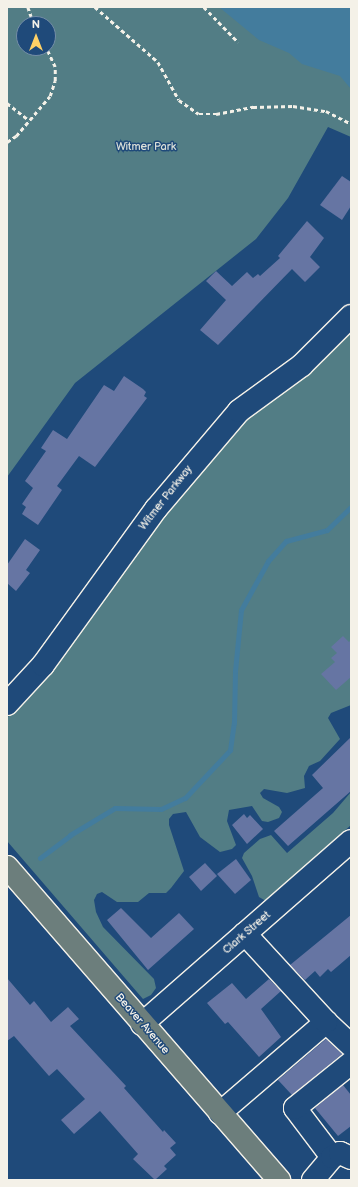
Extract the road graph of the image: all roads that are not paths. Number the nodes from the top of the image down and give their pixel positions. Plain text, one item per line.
1 (351, 316) edge
2 (7, 704) edge
3 (351, 841) edge
4 (7, 867) edge
5 (245, 934) junction
6 (326, 1022) junction
7 (142, 1024) junction
8 (351, 1045) edge
9 (351, 1063) edge
10 (220, 1113) junction
11 (342, 1157) edge
12 (279, 1180) edge
13 (313, 1180) edge

1 - 2 street, Witmer Parkway
3 - 5 street, Clark Street
4 - 7 main road, Beaver Avenue
5 - 6 street
5 - 7 street, Clark Street
6 - 8 street
6 - 10 street
7 - 10 main road, Beaver Avenue
9 - 11 street
10 - 12 main road, Beaver Avenue
11 - 13 street

